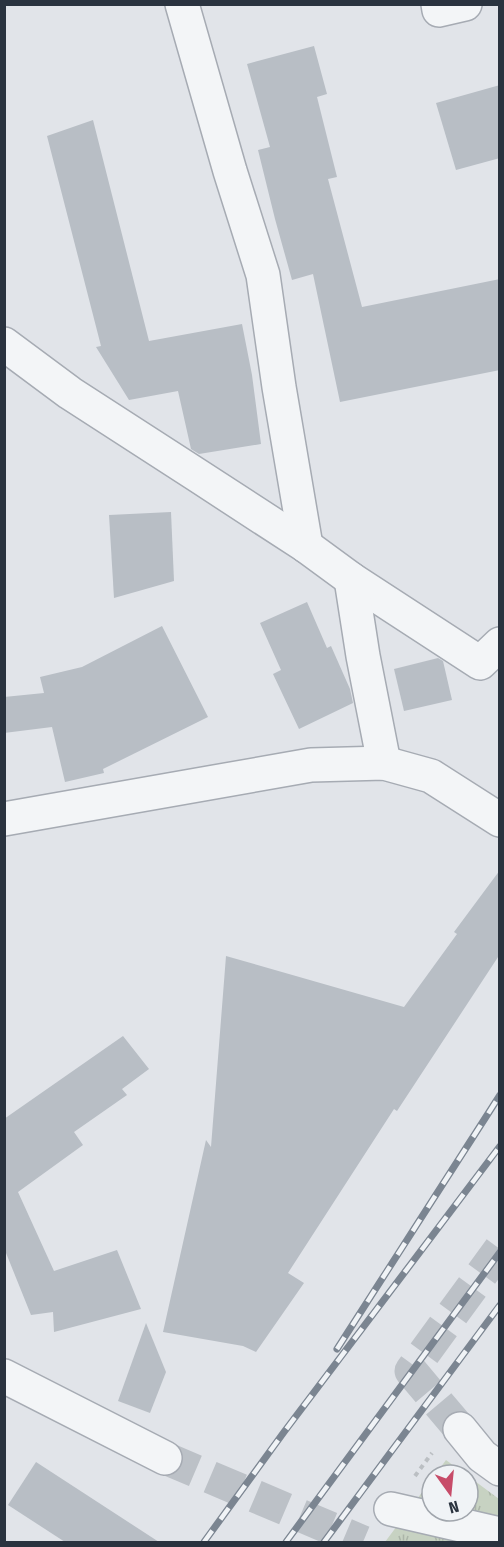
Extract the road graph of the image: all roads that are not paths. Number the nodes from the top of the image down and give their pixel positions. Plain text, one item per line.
1 (182, 4) edge
2 (438, 4) edge
3 (465, 4) edge
4 (4, 344) edge
5 (306, 546) junction
6 (351, 579) junction
7 (500, 644) edge
8 (384, 763) junction
9 (4, 819) edge
10 (500, 820) edge
11 (4, 1376) edge
12 (460, 1429) tunnel mouth
13 (165, 1458) tunnel mouth
14 (500, 1469) edge
15 (391, 1509) dead end
16 (500, 1534) edge

1 - 5 street
2 - 3 street
4 - 5 street
5 - 6 street
6 - 7 street
6 - 8 street
8 - 9 street
8 - 10 street
11 - 13 street
12 - 14 street
15 - 16 street

